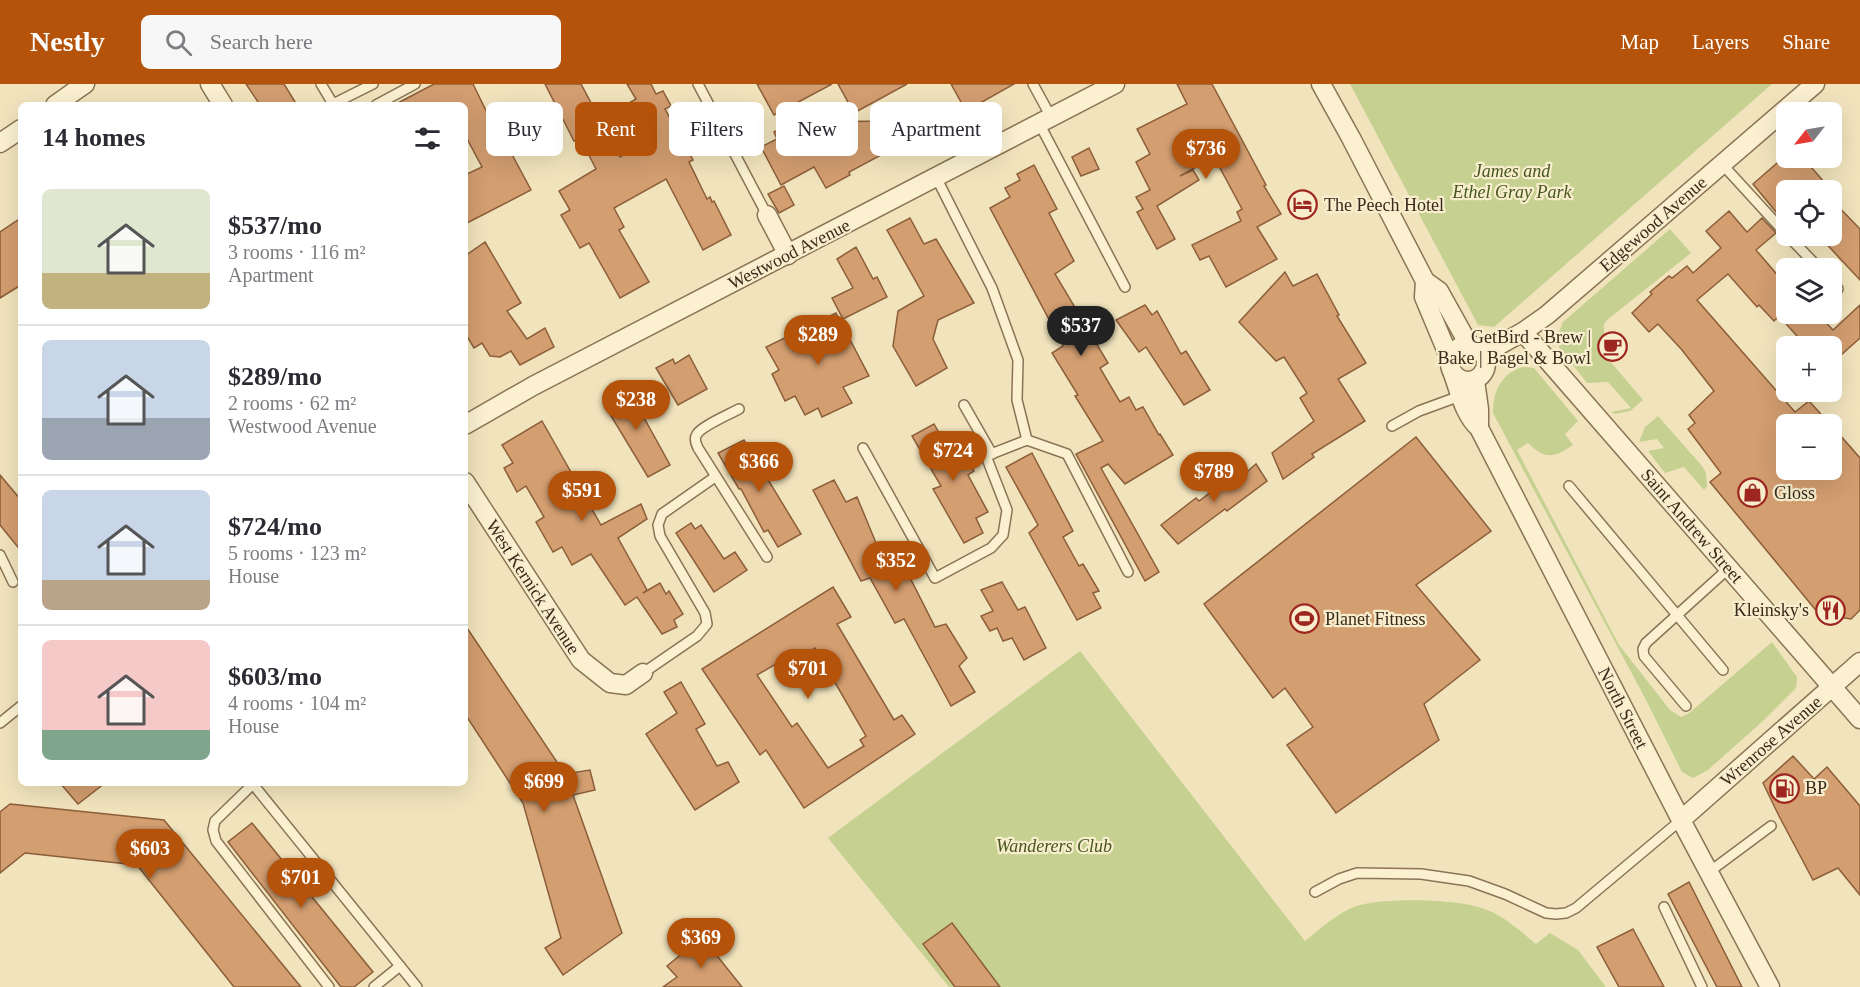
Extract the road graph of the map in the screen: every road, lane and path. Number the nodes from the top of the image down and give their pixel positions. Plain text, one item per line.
1 (85, 84) edge
2 (210, 84) edge
3 (321, 84) edge
4 (374, 84) edge
5 (415, 84) edge
6 (698, 84) edge
7 (1033, 84) edge
8 (1115, 84) edge
9 (1321, 84) edge
10 (1815, 84) edge
11 (59, 102) edge
12 (221, 102) edge
13 (331, 102) edge
14 (336, 102) edge
15 (382, 102) edge
16 (1045, 120) junction
17 (18, 131) edge
18 (0, 143) edge
19 (1722, 164) junction
20 (936, 177) junction
21 (767, 215) joint
22 (1776, 223) edge
23 (1798, 246) edge
24 (788, 255) junction
25 (1809, 258) edge
26 (1425, 281) junction
27 (1125, 287) dead end
28 (1523, 332) junction
29 (1476, 349) junction
30 (1451, 367) junction
31 (1474, 381) junction
32 (1460, 396) junction
33 (964, 405) dead end
34 (739, 409) dead end
35 (468, 423) edge
36 (1392, 426) dead end
37 (1479, 428) junction
38 (1027, 440) junction
39 (863, 448) dead end
40 (993, 454) junction
41 (715, 477) junction
42 (1569, 486) dead end
43 (468, 487) edge
44 (0, 555) edge
45 (767, 557) dead end
46 (1729, 568) junction
47 (1128, 572) dead end
48 (13, 582) dead end
49 (1677, 616) junction
50 (1860, 662) edge
51 (1723, 670) dead end
52 (643, 674) joint
53 (1832, 687) junction
54 (1686, 706) dead end
55 (18, 708) edge
56 (1860, 719) edge
57 (0, 723) edge
58 (251, 786) edge
59 (255, 786) edge
60 (1681, 820) junction
61 (1771, 826) dead end
62 (1708, 872) junction
63 (1315, 892) dead end
64 (1664, 907) dead end
65 (400, 966) junction
66 (329, 987) edge
67 (374, 987) edge
68 (417, 987) edge
69 (1702, 987) edge
70 (1770, 987) edge

1 - 11 street
2 - 12 street
3 - 13 lane
4 - 14 lane
5 - 15 lane
6 - 21 lane
7 - 16 lane
8 - 16 street, Westwood Avenue
9 - 26 street, North Street
10 - 19 street, Edgewood Avenue
16 - 20 street, Westwood Avenue
16 - 27 lane
17 - 18 street
19 - 22 lane
19 - 28 street, Edgewood Avenue
20 - 24 street, Westwood Avenue
20 - 38 lane
21 - 24 street
23 - 25 lane
24 - 35 street, Westwood Avenue
26 - 29 street, North Street
26 - 30 street, North Street
28 - 29 street, Edgewood Avenue
28 - 46 street, Saint Andrew Street
29 - 30 street
29 - 31 street
30 - 31 street
30 - 32 street, North Street
31 - 37 street, North Street
32 - 36 lane
32 - 37 street, North Street
33 - 40 lane
34 - 41 lane
37 - 60 street, North Street
38 - 40 lane
38 - 47 lane
39 - 40 lane
41 - 45 lane
41 - 52 lane
42 - 49 lane
43 - 52 street, West Kernick Avenue
44 - 48 lane
46 - 49 lane
46 - 53 street, Saint Andrew Street
49 - 51 lane
49 - 54 lane
50 - 53 street, Wrenrose Avenue
53 - 56 street, Saint Andrew Street
53 - 60 street, Wrenrose Avenue
55 - 57 lane
58 - 66 lane
59 - 65 lane
60 - 62 street, North Street
60 - 63 lane
61 - 62 lane
62 - 70 street, North Street
64 - 69 lane
65 - 67 lane
65 - 68 lane

